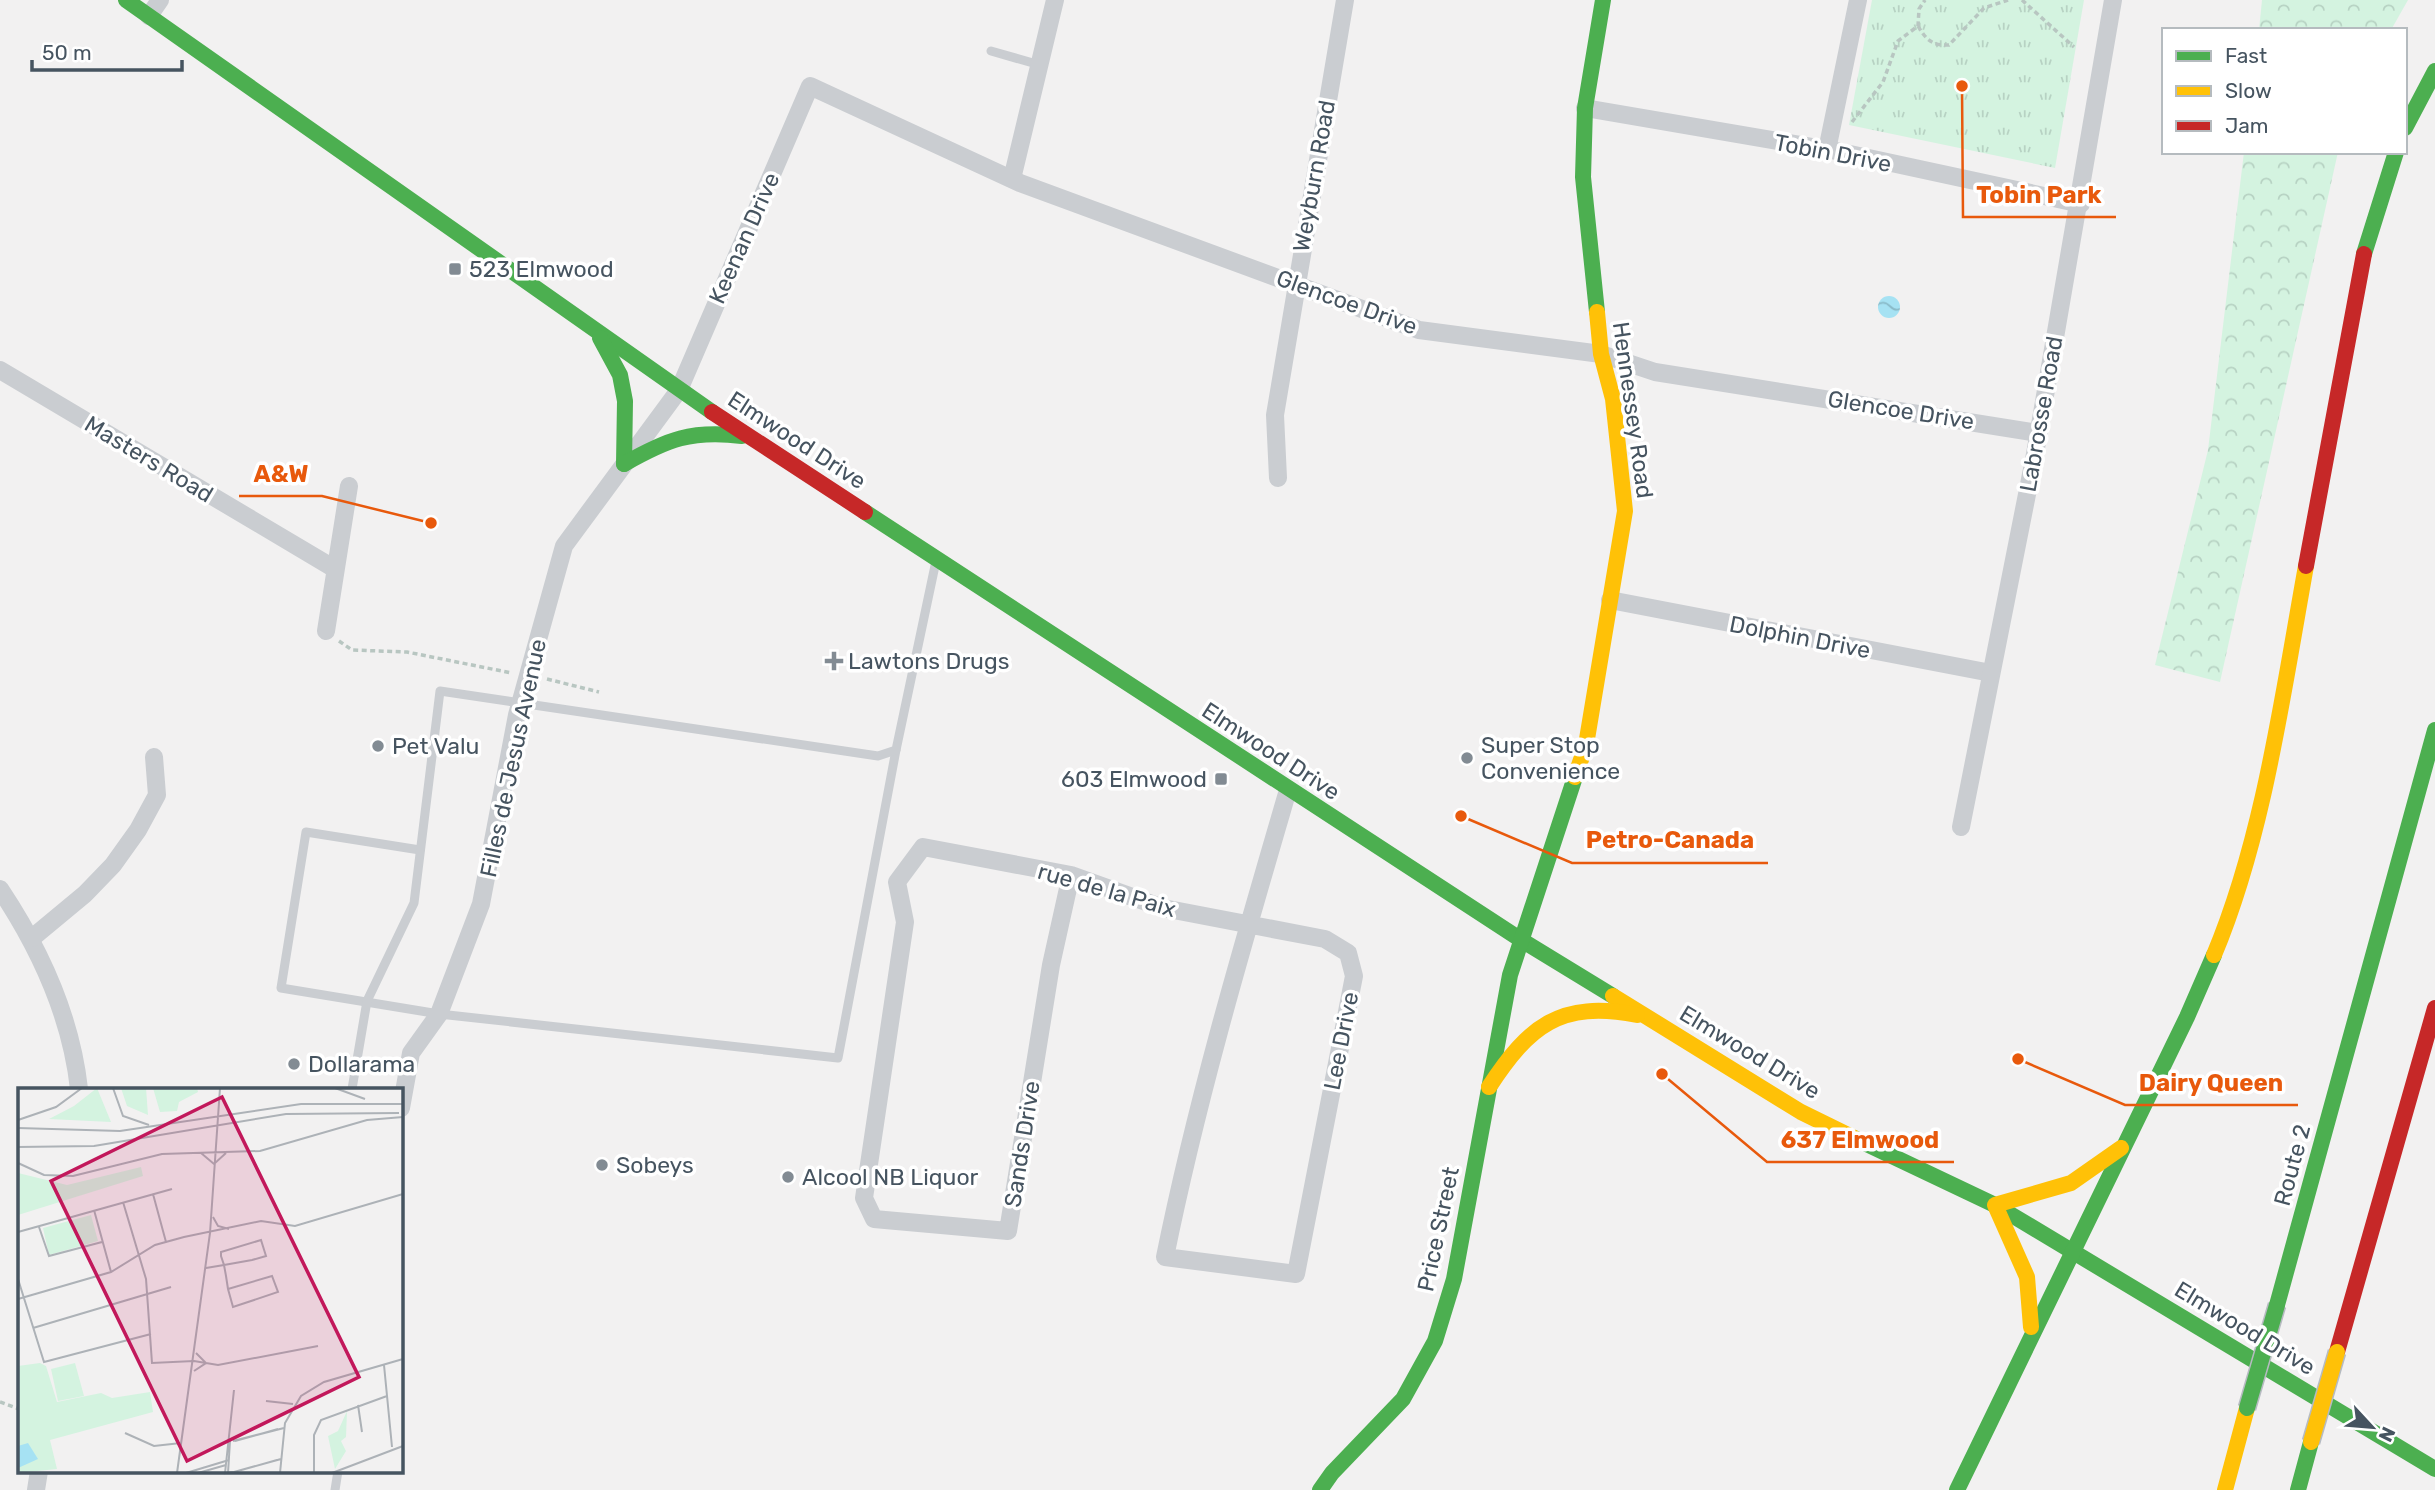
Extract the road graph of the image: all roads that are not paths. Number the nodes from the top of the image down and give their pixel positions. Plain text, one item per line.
1 (126, 0) edge
2 (160, 0) edge
3 (1055, 0) edge
4 (1345, 0) edge
5 (1603, 0) edge
6 (1858, 0) edge
7 (2113, 0) edge
8 (149, 16) junction
9 (991, 51) dead end
10 (1040, 65) junction
11 (2435, 71) edge
12 (810, 86) joint
13 (1585, 108) junction
14 (2407, 124) edge
15 (1827, 150) junction
16 (2395, 154) edge
17 (1012, 179) junction
18 (2081, 204) junction
19 (1296, 283) junction
20 (598, 333) junction
21 (1601, 354) junction
22 (0, 370) edge
23 (679, 390) junction
24 (2038, 433) junction
25 (751, 438) junction
26 (624, 464) junction
27 (1278, 478) dead end
28 (348, 486) dead end
29 (936, 559) junction
30 (335, 569) junction
31 (1610, 600) junction
32 (326, 631) road end
33 (1991, 673) junction
34 (521, 702) junction
35 (2435, 730) edge
36 (896, 750) junction
37 (154, 757) dead end
38 (1288, 790) junction
39 (1961, 827) dead end
40 (923, 847) joint
41 (420, 850) junction
42 (1071, 875) junction
43 (0, 889) edge
44 (1249, 924) junction
45 (32, 938) junction
46 (1523, 941) junction
47 (367, 1001) junction
48 (2435, 1008) edge
49 (439, 1014) junction
50 (1649, 1017) junction
51 (1489, 1087) junction
52 (79, 1088) edge
53 (352, 1088) edge
54 (402, 1102) edge
55 (2122, 1147) junction
56 (1994, 1205) junction
57 (2072, 1251) junction
58 (2031, 1333) junction
59 (2435, 1469) edge
60 (39, 1472) edge
61 (338, 1472) edge
62 (36, 1490) edge
63 (335, 1490) edge
64 (1320, 1490) edge
65 (1957, 1490) edge
66 (2225, 1490) edge
67 (2298, 1490) edge

1 - 8 main road, Elmwood Drive
2 - 8 street
3 - 10 street
4 - 19 street, Weyburn Road
5 - 13 main road, Hennessey Road
6 - 15 street
7 - 18 street, Labrosse Road
8 - 20 main road, Elmwood Drive
9 - 10 lane
10 - 17 street
11 - 14 main road
12 - 17 street, Glencoe Drive
12 - 23 street, Keenan Drive
13 - 15 street, Tobin Drive
13 - 21 main road, Hennessey Road
15 - 18 street, Tobin Drive
16 - 55 main road
17 - 19 street, Glencoe Drive
18 - 24 street, Labrosse Road
19 - 21 street, Glencoe Drive
19 - 27 street, Weyburn Road
20 - 23 main road, Elmwood Drive
20 - 26 main road
21 - 24 street, Glencoe Drive
21 - 31 main road, Hennessey Road
22 - 30 street, Masters Road
23 - 25 main road, Elmwood Drive
23 - 26 street, Filles de Jesus Avenue
24 - 33 street, Labrosse Road
25 - 26 main road
25 - 29 main road, Elmwood Drive
26 - 34 street, Filles de Jesus Avenue
28 - 30 street
29 - 36 lane
29 - 38 main road, Elmwood Drive
30 - 32 street
31 - 33 street, Dolphin Drive
31 - 46 main road, Hennessey Road
33 - 39 street, Labrosse Road
34 - 36 lane
34 - 41 lane
34 - 49 street, Filles de Jesus Avenue
35 - 66 main road, Route 2, bridge
36 - 49 lane
37 - 45 street
38 - 44 street
38 - 46 main road, Elmwood Drive
40 - 42 street, rue de la Paix
40 - 42 street, Sands Drive
41 - 47 lane
41 - 47 lane
42 - 44 street, rue de la Paix
43 - 45 street
44 - 44 street, Lee Drive
45 - 52 street
46 - 50 main road, Elmwood Drive
46 - 51 main road, Price Street
47 - 49 lane
47 - 53 lane
48 - 67 main road, bridge
49 - 54 street, Filles de Jesus Avenue
50 - 51 main road
50 - 56 main road, Elmwood Drive
51 - 64 main road, Price Street
55 - 56 main road
55 - 57 main road
56 - 57 main road, Elmwood Drive
56 - 58 main road
57 - 58 main road
57 - 59 main road, Elmwood Drive
58 - 65 main road
60 - 62 street
61 - 63 lane

